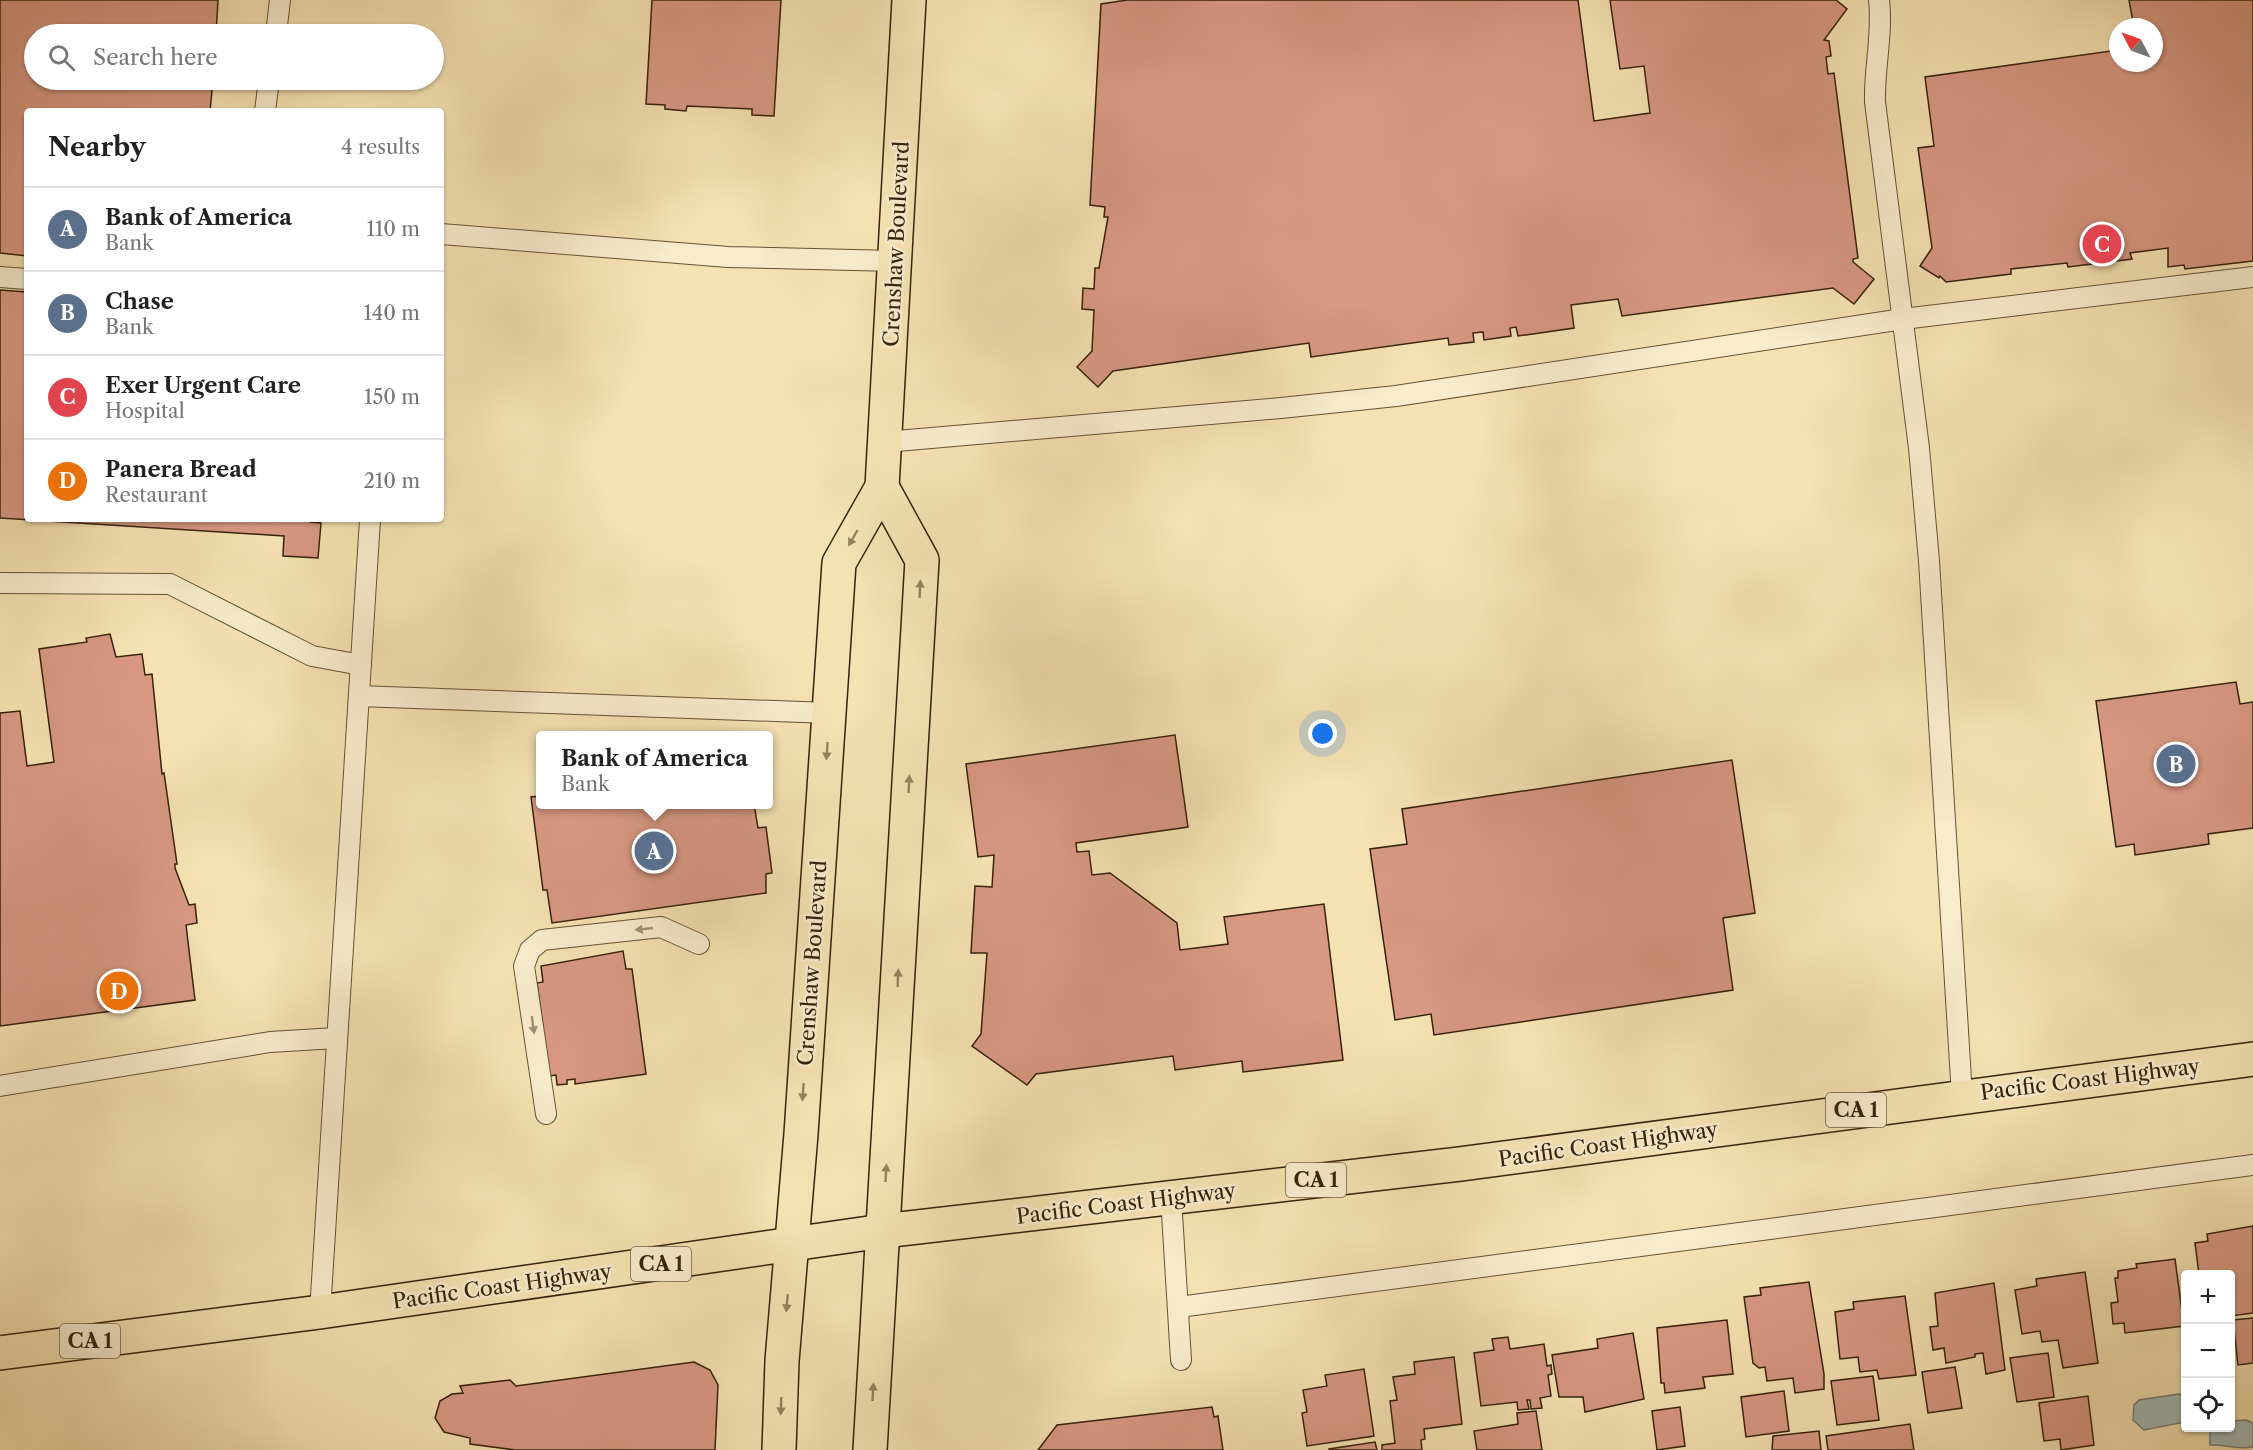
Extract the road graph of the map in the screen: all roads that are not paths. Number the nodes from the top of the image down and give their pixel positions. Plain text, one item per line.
1 (280, 0) edge
2 (909, 0) edge
3 (1879, 0) edge
4 (277, 24) edge
5 (268, 90) edge
6 (265, 108) edge
7 (444, 234) edge
8 (895, 261) junction
9 (0, 277) edge
10 (2253, 277) edge
11 (24, 279) edge
12 (1903, 319) junction
13 (885, 442) junction
14 (882, 487) junction
15 (370, 522) edge
16 (0, 583) edge
17 (361, 665) junction
18 (359, 696) junction
19 (829, 713) junction
20 (699, 944) dead end
21 (336, 1038) junction
22 (2253, 1059) edge
23 (0, 1086) edge
24 (1962, 1096) junction
25 (546, 1114) dead end
26 (2253, 1165) edge
27 (1171, 1197) junction
28 (883, 1232) junction
29 (792, 1245) junction
30 (1179, 1307) junction
31 (320, 1312) junction
32 (0, 1353) edge
33 (1181, 1360) dead end
34 (779, 1450) edge
35 (870, 1450) edge

1 - 4 lane
2 - 8 main road, Crenshaw Boulevard
3 - 12 lane
5 - 6 lane
7 - 8 lane
8 - 13 main road, Crenshaw Boulevard
9 - 11 lane
10 - 12 lane
12 - 13 lane
12 - 24 lane
13 - 14 main road, Crenshaw Boulevard
14 -> 19 main road, Crenshaw Boulevard
28 -> 14 main road
15 - 17 lane
16 - 17 lane
17 - 18 lane
18 - 19 lane
18 - 21 lane
19 -> 29 main road, Crenshaw Boulevard
20 -> 25 lane
21 - 23 lane
21 - 31 lane
22 - 24 main road, Pacific Coast Highway / CA 1
24 - 27 main road, Pacific Coast Highway / CA 1
26 - 30 lane
27 - 28 main road, Pacific Coast Highway / CA 1
27 - 30 lane
28 - 29 main road, Pacific Coast Highway / CA 1
35 -> 28 main road
29 - 31 main road, Pacific Coast Highway / CA 1
29 -> 34 main road, Crenshaw Boulevard
30 - 33 lane
31 - 32 main road, Pacific Coast Highway / CA 1

